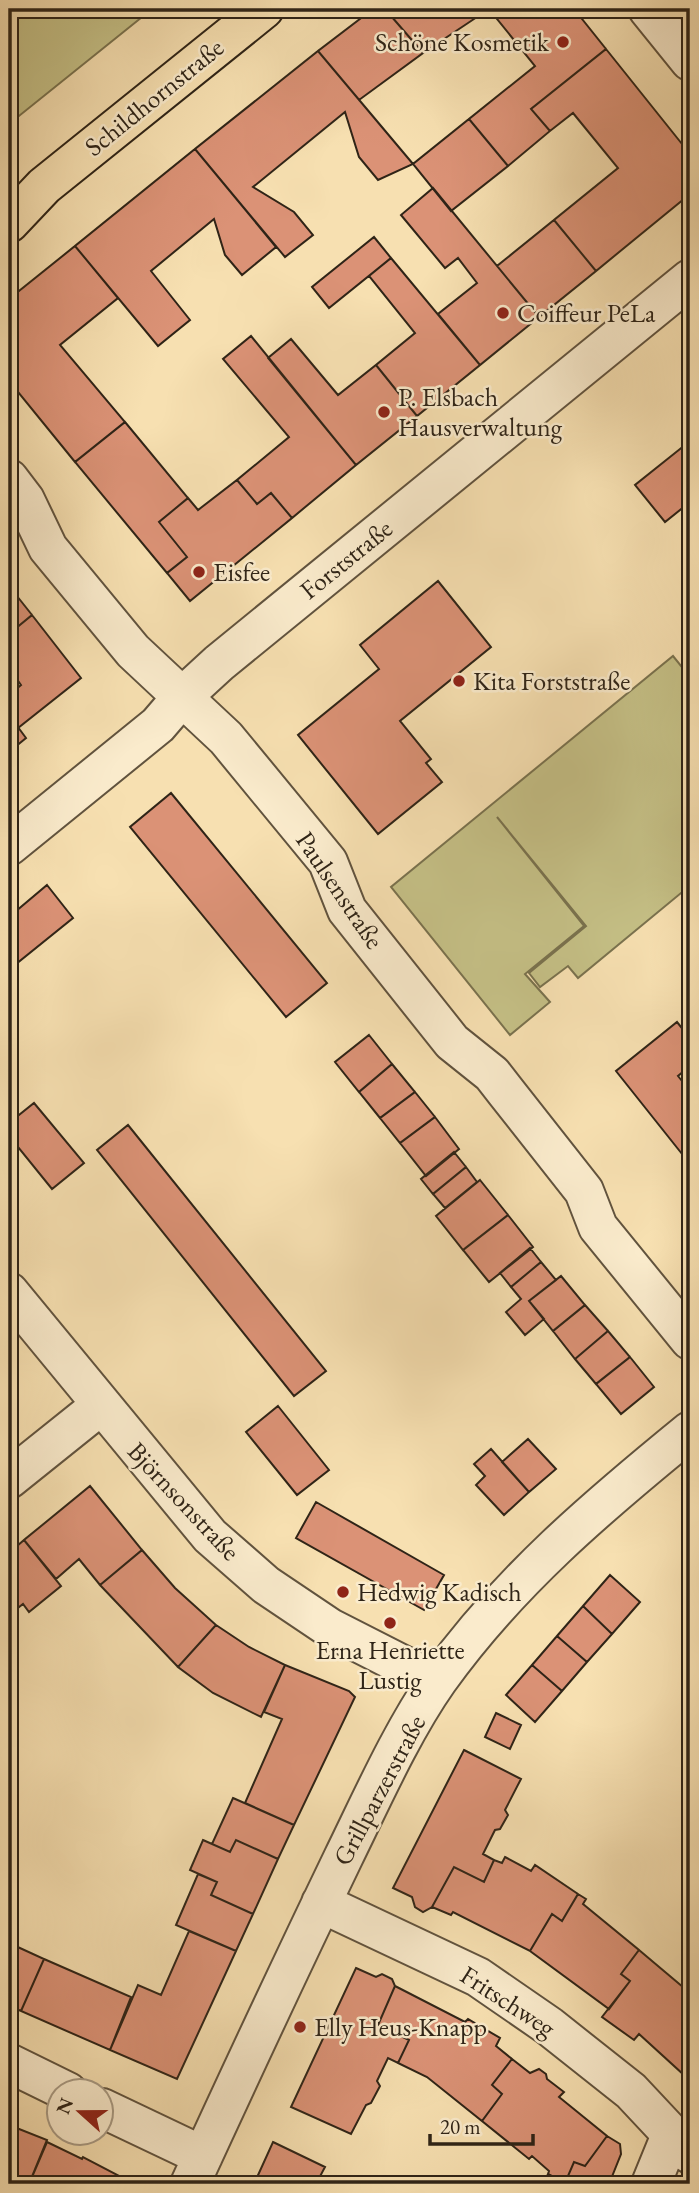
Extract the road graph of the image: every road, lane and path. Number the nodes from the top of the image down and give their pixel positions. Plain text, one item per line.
1 (264, 9) edge
2 (648, 9) edge
3 (690, 61) edge
4 (44, 186) junction
5 (9, 204) edge
6 (9, 223) edge
7 (690, 279) edge
8 (9, 480) edge
9 (182, 697) junction
10 (9, 846) edge
11 (9, 1292) edge
12 (690, 1340) edge
13 (100, 1406) junction
14 (690, 1431) edge
15 (9, 1479) edge
16 (436, 1682) junction
17 (321, 1903) junction
18 (9, 2063) edge
19 (46, 2081) edge
20 (116, 2117) edge
21 (680, 2144) edge
22 (196, 2170) edge
23 (651, 2184) edge

1 - 4 main road, Schildhornstraße
2 - 3 street
4 - 5 main road, Schildhornstraße
4 - 6 main road, Schildhornstraße
7 - 9 street, Forststraße
8 - 9 street, Paulsenstraße
9 - 10 street, Forststraße
9 - 12 street, Paulsenstraße
11 - 13 street, Björnsonstraße
13 - 15 street
13 - 16 street, Björnsonstraße
14 - 16 street, Grillparzerstraße
16 - 17 street, Grillparzerstraße
17 - 21 street, Fritschweg
17 - 22 street, Grillparzerstraße
18 - 19 street
20 - 22 street
21 - 23 street, Fritschweg

